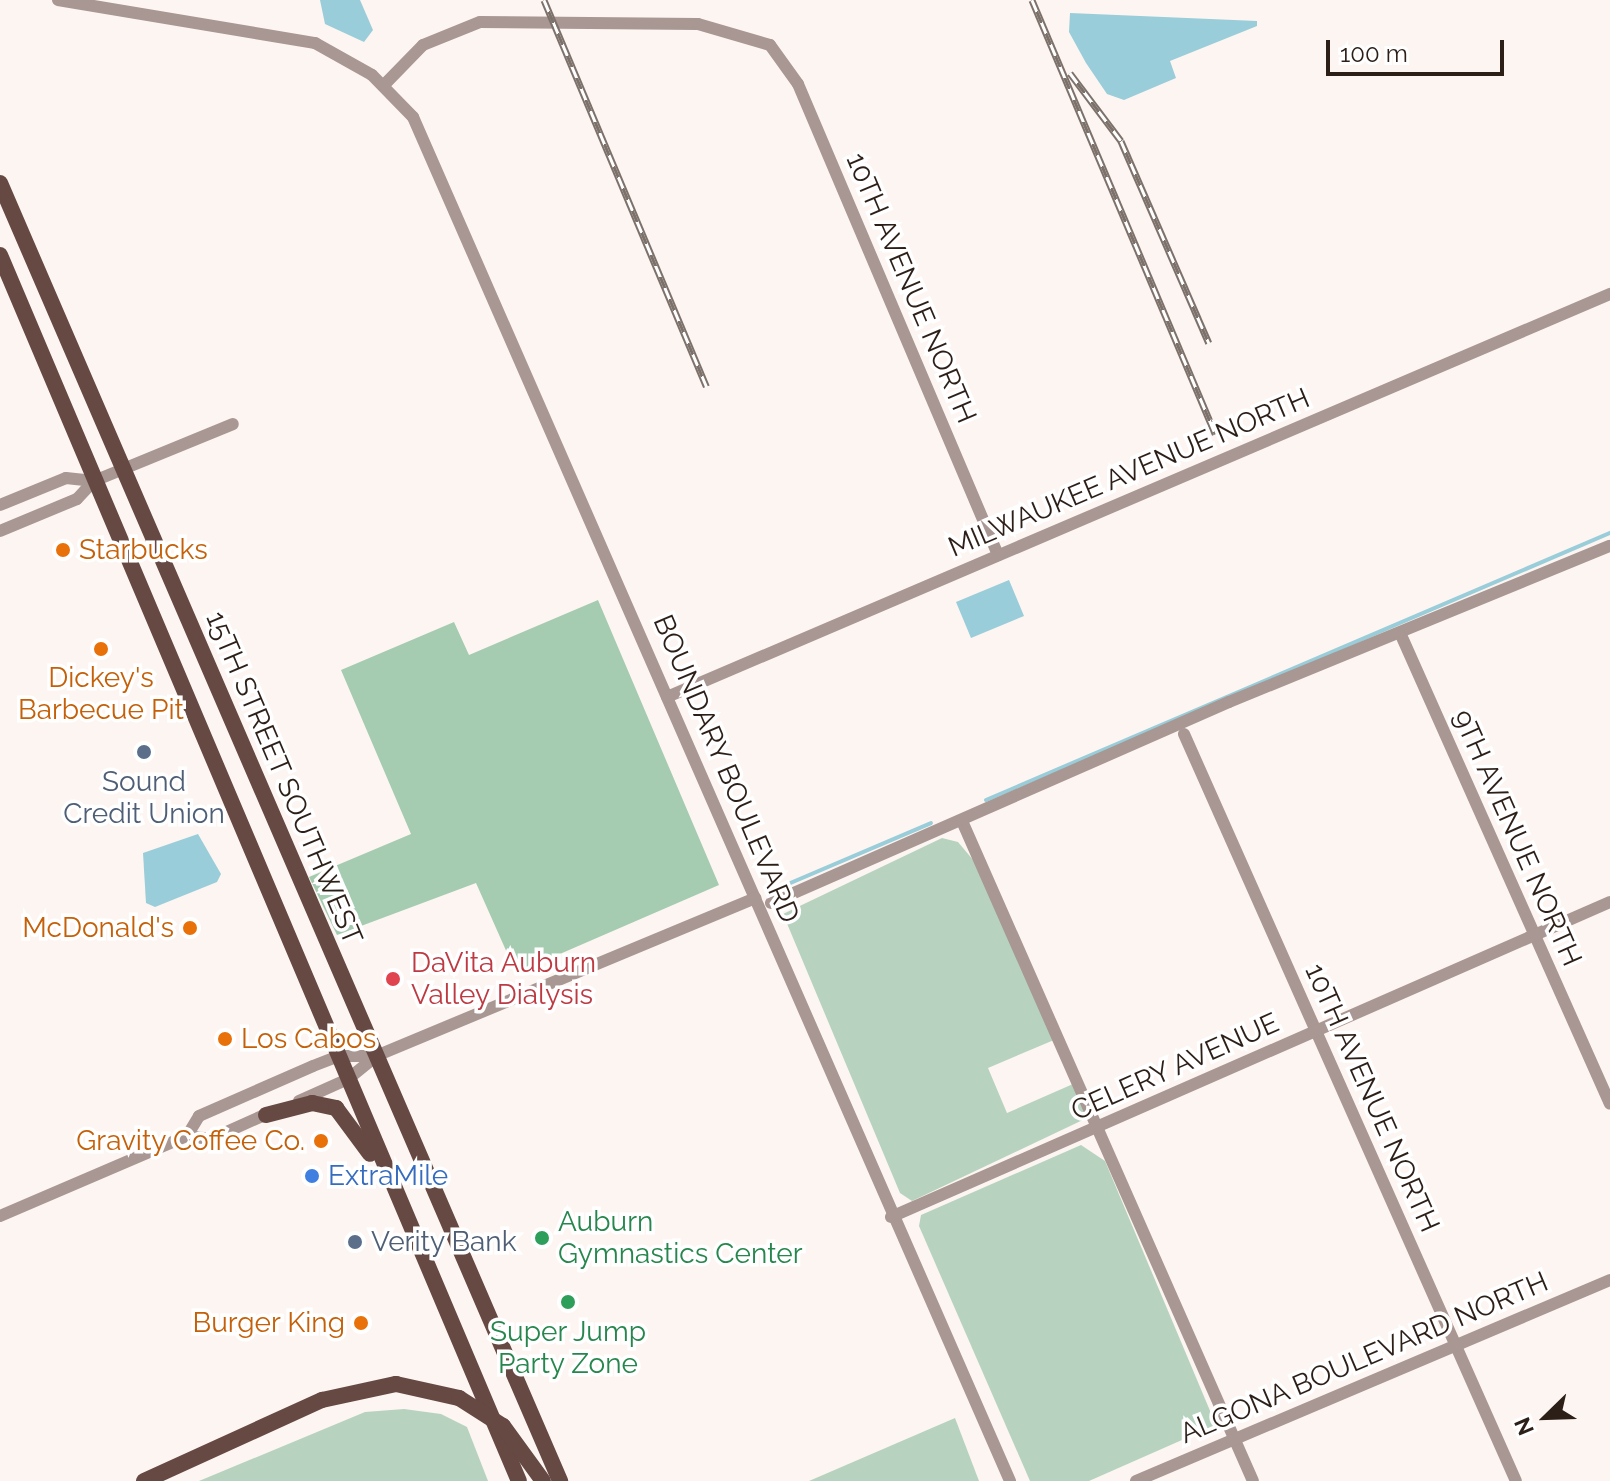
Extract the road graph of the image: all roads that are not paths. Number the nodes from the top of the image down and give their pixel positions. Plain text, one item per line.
1 (58, 0) edge
2 (384, 85) junction
3 (0, 183) edge
4 (0, 255) edge
5 (1610, 294) edge
6 (233, 424) dead end
7 (123, 469) junction
8 (94, 481) junction
9 (0, 505) edge
10 (0, 531) edge
11 (1610, 546) edge
12 (998, 555) junction
13 (1401, 635) junction
14 (667, 697) junction
15 (1184, 734) dead end
16 (962, 821) junction
17 (755, 898) junction
18 (1610, 902) edge
19 (771, 903) dead end
20 (1534, 936) junction
21 (1316, 1032) junction
22 (339, 1056) junction
23 (376, 1056) junction
24 (348, 1079) junction
25 (1610, 1104) edge
26 (266, 1115) junction
27 (1099, 1127) junction
28 (187, 1136) junction
29 (0, 1216) edge
30 (891, 1217) junction
31 (407, 1221) junction
32 (1610, 1280) edge
33 (1457, 1346) junction
34 (1236, 1439) junction
35 (144, 1481) edge
36 (519, 1481) edge
37 (543, 1481) edge
38 (560, 1481) edge
39 (1010, 1481) edge
40 (1136, 1481) edge
41 (1253, 1481) edge
42 (1516, 1481) edge

1 - 2 street, BOUNDARY BOULEVARD
2 - 12 street, 10TH AVENUE NORTH
2 - 14 street, BOUNDARY BOULEVARD
3 - 7 main road, 15TH STREET SOUTHWEST
4 - 8 main road, 15TH STREET SOUTHWEST
5 - 12 street, MILWAUKEE AVENUE NORTH
6 - 7 street
7 - 8 street
7 - 23 main road, 15TH STREET SOUTHWEST
8 - 9 street
8 - 10 street
8 - 22 main road, 15TH STREET SOUTHWEST
11 - 13 street
12 - 14 street, MILWAUKEE AVENUE NORTH
13 - 16 street
13 - 20 street, 9TH AVENUE NORTH
14 - 17 street, BOUNDARY BOULEVARD
15 - 21 street, 10TH AVENUE NORTH
16 - 19 street
16 - 27 street
17 - 23 street
17 - 30 street, BOUNDARY BOULEVARD
18 - 20 street, CELERY AVENUE
20 - 21 street, CELERY AVENUE
20 - 25 street, 9TH AVENUE NORTH
21 - 27 street, CELERY AVENUE
21 - 33 street, 10TH AVENUE NORTH
22 - 23 street
22 - 24 main road, 15TH STREET SOUTHWEST
22 - 28 street
23 - 24 street
23 - 38 main road, 15TH STREET SOUTHWEST
24 - 26 street
24 - 31 main road, 15TH STREET SOUTHWEST
26 - 28 street
26 - 31 main road
27 - 30 street, CELERY AVENUE
27 - 34 street
28 - 29 street
30 - 39 street, BOUNDARY BOULEVARD
31 - 36 main road, 15TH STREET SOUTHWEST
32 - 33 street, ALGONA BOULEVARD NORTH
33 - 34 street, ALGONA BOULEVARD NORTH
33 - 42 street, 10TH AVENUE NORTH
34 - 40 street, ALGONA BOULEVARD NORTH
34 - 41 street
35 - 37 main road, bridge

